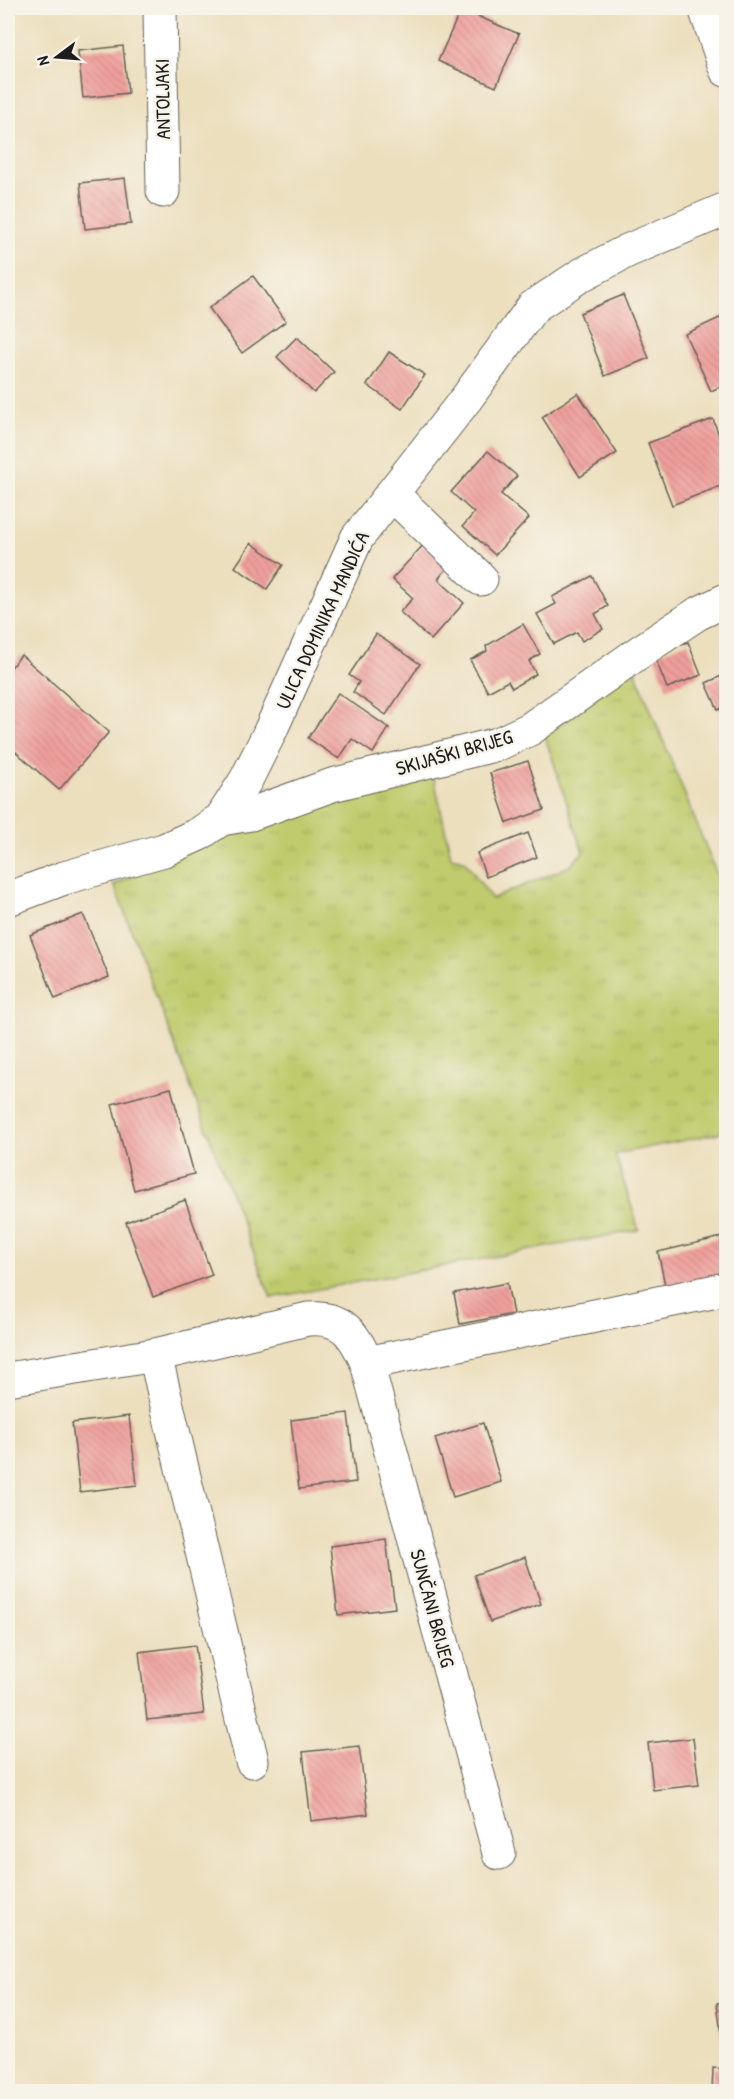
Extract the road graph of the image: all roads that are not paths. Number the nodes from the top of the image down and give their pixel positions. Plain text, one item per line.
1 (160, 8) edge
2 (705, 8) edge
3 (726, 70) edge
4 (163, 191) dead end
5 (726, 210) edge
6 (392, 494) junction
7 (481, 579) dead end
8 (726, 600) edge
9 (221, 819) junction
10 (8, 899) edge
11 (726, 1289) edge
12 (155, 1354) junction
13 (367, 1363) junction
14 (8, 1379) edge
15 (252, 1761) dead end
16 (499, 1853) dead end

1 - 4 street, ANTOLJAKI
2 - 3 street
5 - 6 street, ULICA DOMINIKA MANDIĆA
6 - 7 street
6 - 9 street, ULICA DOMINIKA MANDIĆA
8 - 9 street, SKIJAŠKI BRIJEG
9 - 10 street, ULICA DOMINIKA MANDIĆA
11 - 13 street
12 - 13 street, SUNČANI BRIJEG
12 - 14 street, SUNČANI BRIJEG
12 - 15 street
13 - 16 street, SUNČANI BRIJEG

